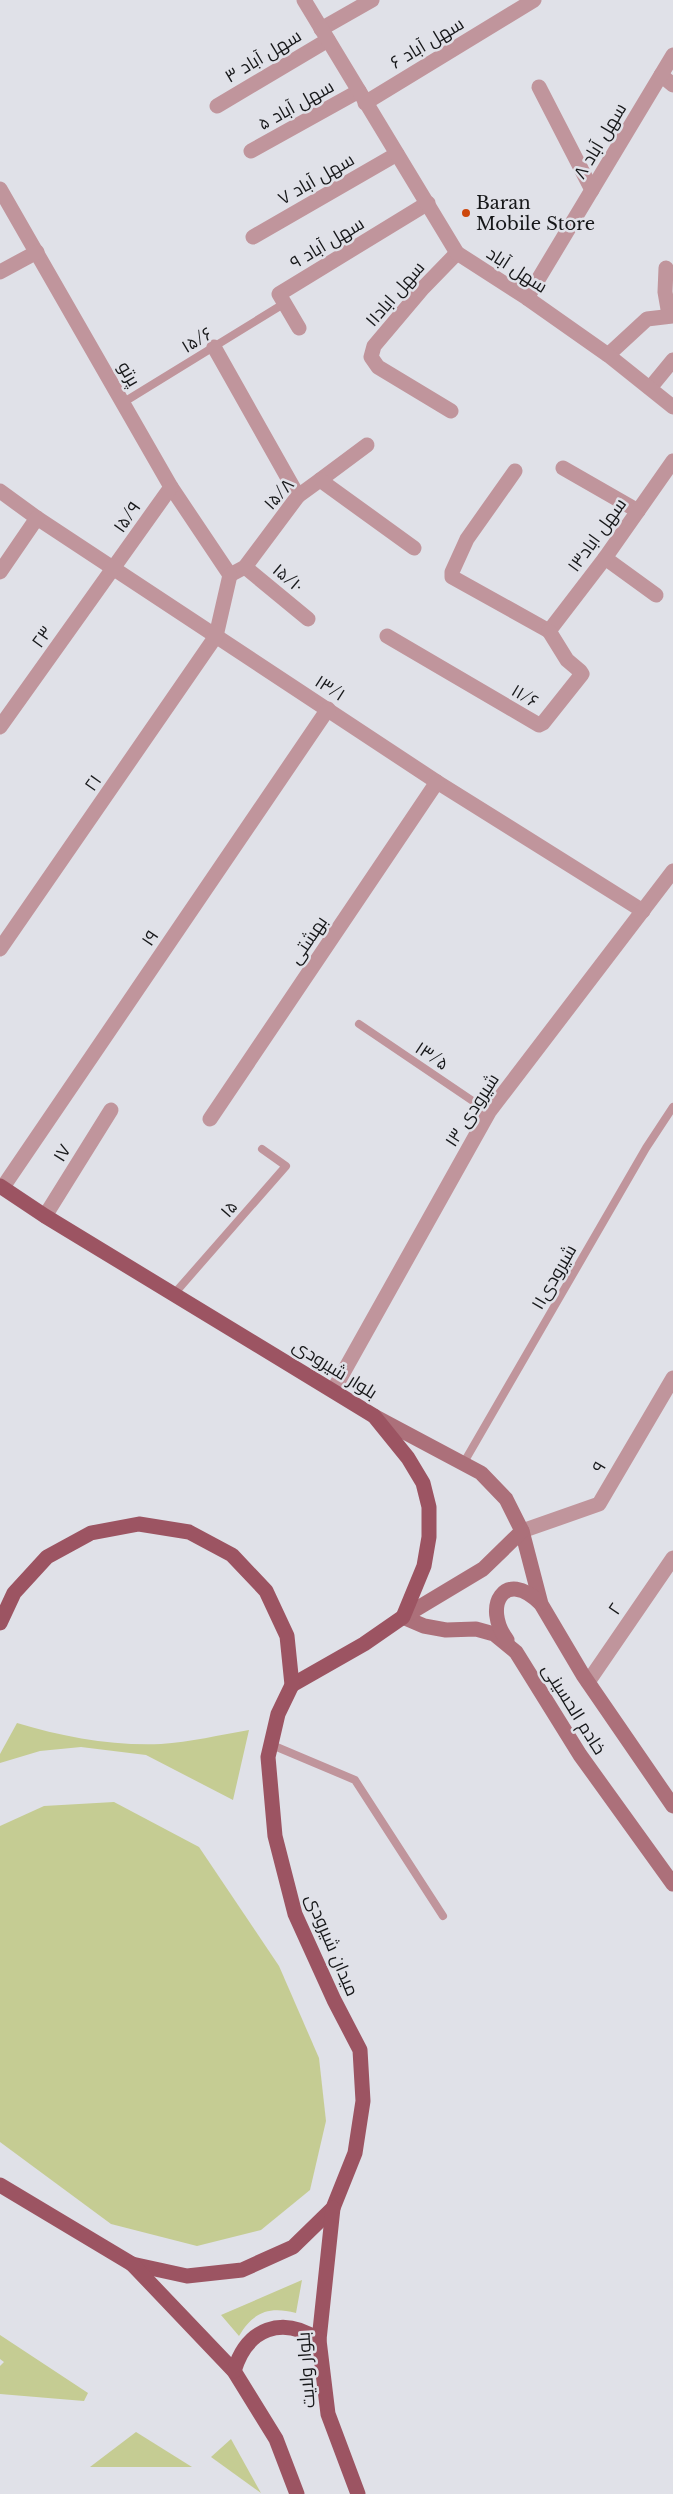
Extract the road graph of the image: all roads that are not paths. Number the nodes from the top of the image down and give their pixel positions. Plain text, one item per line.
1 (304, 0) edge
2 (372, 0) edge
3 (534, 0) edge
4 (324, 34) junction
5 (673, 55) edge
6 (661, 75) junction
7 (673, 85) edge
8 (539, 87) dead end
9 (362, 97) junction
10 (217, 106) dead end
11 (251, 151) dead end
12 (397, 154) junction
13 (592, 190) junction
14 (2, 198) edge
15 (428, 203) junction
16 (253, 237) dead end
17 (36, 252) junction
18 (457, 254) junction
19 (666, 268) dead end
20 (0, 272) edge
21 (528, 298) junction
22 (285, 303) junction
23 (671, 316) edge
24 (299, 328) dead end
25 (214, 347) junction
26 (608, 354) junction
27 (673, 360) edge
28 (650, 388) junction
29 (124, 402) junction
30 (673, 406) edge
31 (451, 411) dead end
32 (367, 444) dead end
33 (673, 461) edge
34 (564, 468) dead end
35 (516, 471) dead end
36 (320, 480) junction
37 (170, 487) junction
38 (0, 491) edge
39 (298, 496) junction
40 (638, 512) junction
41 (37, 518) junction
42 (414, 548) dead end
43 (605, 558) junction
44 (245, 567) junction
45 (114, 568) junction
46 (0, 572) edge
47 (230, 575) junction
48 (656, 596) dead end
49 (308, 618) dead end
50 (548, 631) junction
51 (216, 636) junction
52 (387, 636) dead end
53 (328, 709) junction
54 (0, 727) edge
55 (437, 782) junction
56 (673, 871) edge
57 (643, 911) junction
58 (0, 949) edge
59 (359, 1024) dead end
60 (673, 1107) edge
61 (111, 1110) dead end
62 (489, 1112) junction
63 (210, 1119) dead end
64 (262, 1149) dead end
65 (2, 1186) edge
66 (45, 1216) junction
67 (174, 1294) junction
68 (673, 1378) edge
69 (334, 1389) junction
70 (374, 1416) junction
71 (463, 1464) junction
72 (522, 1531) junction
73 (673, 1558) edge
74 (541, 1604) junction
75 (403, 1617) junction
76 (0, 1623) edge
77 (516, 1652) junction
78 (588, 1682) junction
79 (292, 1685) junction
80 (272, 1745) junction
81 (673, 1806) edge
82 (673, 1884) edge
83 (443, 1916) dead end
84 (0, 2185) edge
85 (334, 2208) junction
86 (132, 2264) junction
87 (319, 2340) junction
88 (234, 2371) junction
89 (297, 2494) edge
90 (358, 2494) edge

1 - 4 street, سهل آباد
2 - 4 street, سهل آباد ۳
3 - 9 street, سهل آباد ۶
4 - 9 street, سهل آباد
4 - 10 street, سهل آباد ۳
5 - 6 street, سهل آباد ۸
6 - 7 street
6 - 13 street, سهل آباد ۸
8 - 13 street
9 - 11 street, سهل آباد ۵
9 - 12 street, سهل آباد
12 - 15 street, سهل آباد
12 - 16 street, سهل آباد ۷
13 - 21 street, سهل آباد ۸
14 - 17 street, پرتو
15 - 18 street, سهل آباد
15 - 22 street, سهل آباد ۹
17 - 20 street
17 - 29 street, پرتو
18 - 21 street, سهل آباد
18 - 31 street, سهل اباد۱۱
19 - 23 street
21 - 26 street, سهل آباد
22 - 24 street
22 - 25 lane, ۱۵/۶
23 - 26 street
25 - 29 lane, ۱۵/۶
25 - 39 street
26 - 28 street, سهل آباد
27 - 28 street
28 - 30 street, سهل آباد
29 - 37 street, پرتو
32 - 36 street
33 - 40 street, سهل اباد۱۳
34 - 40 street
35 - 50 street
36 - 39 street, ۱۵/۸
36 - 42 street, ۱۵/۸
37 - 45 street, ۱۵/۹
37 - 47 street, پرتو
38 - 41 street, ۱۳/۱
39 - 44 street, ۱۵/۸
40 - 43 street, سهل اباد۱۳
41 - 45 street, ۱۳/۱
41 - 46 street
43 - 48 street
43 - 50 street, سهل اباد۱۳
44 - 47 street, ۱۵/۸
44 - 49 street, ۱۵/۱۰
45 - 51 street, ۱۳/۱
45 - 54 street, ۲۳
47 - 51 street
50 - 52 street, ۱۱/۶
51 - 53 street, ۱۳/۱
51 - 58 street, ۲۱
53 - 55 street, ۱۳/۱
53 - 65 street, ۱۹
55 - 57 street, ۱۳/۱
55 - 63 street, بهشتی
56 - 57 street, شیرودی ۱۳
57 - 62 street, شیرودی ۱۳
59 - 62 lane, ۱۳/۵
60 - 71 lane, ۱۱شیرودی
61 - 66 street, ۱۷
62 - 69 street, شیرودی ۱۳
64 - 67 lane, ۱۵
65 - 66 main road, بلوار شیرودی
66 - 67 main road, بلوار شیرودی
67 - 69 main road, بلوار شیرودی
68 - 72 street, ۹
69 - 70 main road, بلوار شیرودی
70 - 71 main road, خادم الحسینی
70 - 75 main road, بلوار شیرودی
71 - 72 main road, خادم الحسینی
72 - 74 main road, خادم الحسینی
72 - 75 main road
73 - 78 street, ۲
74 - 77 main road
74 - 78 main road, خادم الحسینی
75 - 77 main road, خادم الحسینی
75 - 79 main road
76 - 79 main road
77 - 82 main road, خادم الحسینی
78 - 81 main road, خادم الحسینی
79 - 80 main road, میدان شیرودی
80 - 83 lane
80 - 85 main road, میدان شیرودی
84 - 86 main road, میدان شیرودی
85 - 86 main road, میدان شیرودی
85 - 87 main road, بلوار ولایت
86 - 88 main road
87 - 88 main road
87 - 90 main road, بلوار ولایت
88 - 89 main road

